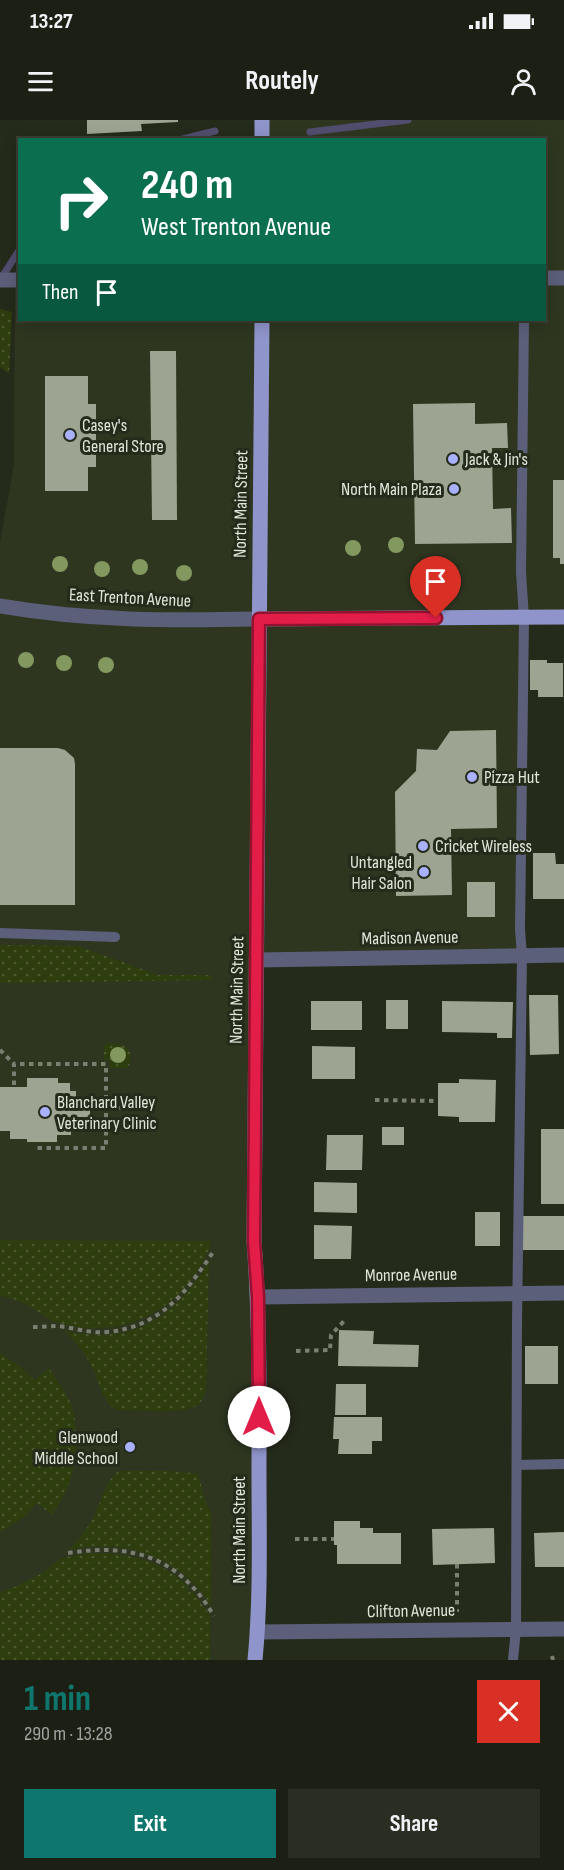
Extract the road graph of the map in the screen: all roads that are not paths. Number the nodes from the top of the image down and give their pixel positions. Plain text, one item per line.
1 (262, 120) edge
2 (262, 138) edge
3 (546, 278) edge
4 (564, 278) edge
5 (0, 280) edge
6 (18, 280) edge
7 (262, 321) edge
8 (524, 321) edge
9 (0, 606) edge
10 (564, 617) edge
11 (524, 618) junction
12 (259, 619) junction
13 (0, 933) edge
14 (115, 937) dead end
15 (522, 956) junction
16 (564, 956) edge
17 (256, 960) junction
18 (518, 1293) junction
19 (564, 1293) edge
20 (258, 1297) junction
21 (564, 1464) edge
22 (517, 1465) junction
23 (516, 1629) junction
24 (564, 1629) edge
25 (258, 1632) junction
26 (255, 1660) edge
27 (513, 1660) edge

1 - 2 main road
3 - 4 street
5 - 6 street
7 - 12 main road, North Main Street
8 - 11 lane
9 - 12 street, East Trenton Avenue
10 - 11 main road
11 - 12 main road
11 - 15 lane
12 - 17 main road, North Main Street
13 - 14 lane
15 - 16 street, Madison Avenue
15 - 17 street, Madison Avenue
15 - 18 lane
17 - 20 main road, North Main Street
18 - 19 street, Monroe Avenue
18 - 20 street, Monroe Avenue
18 - 22 lane
20 - 25 main road, North Main Street
21 - 22 lane
22 - 23 lane
23 - 24 street, Clifton Avenue
23 - 25 street, Clifton Avenue
23 - 27 lane
25 - 26 main road, North Main Street

